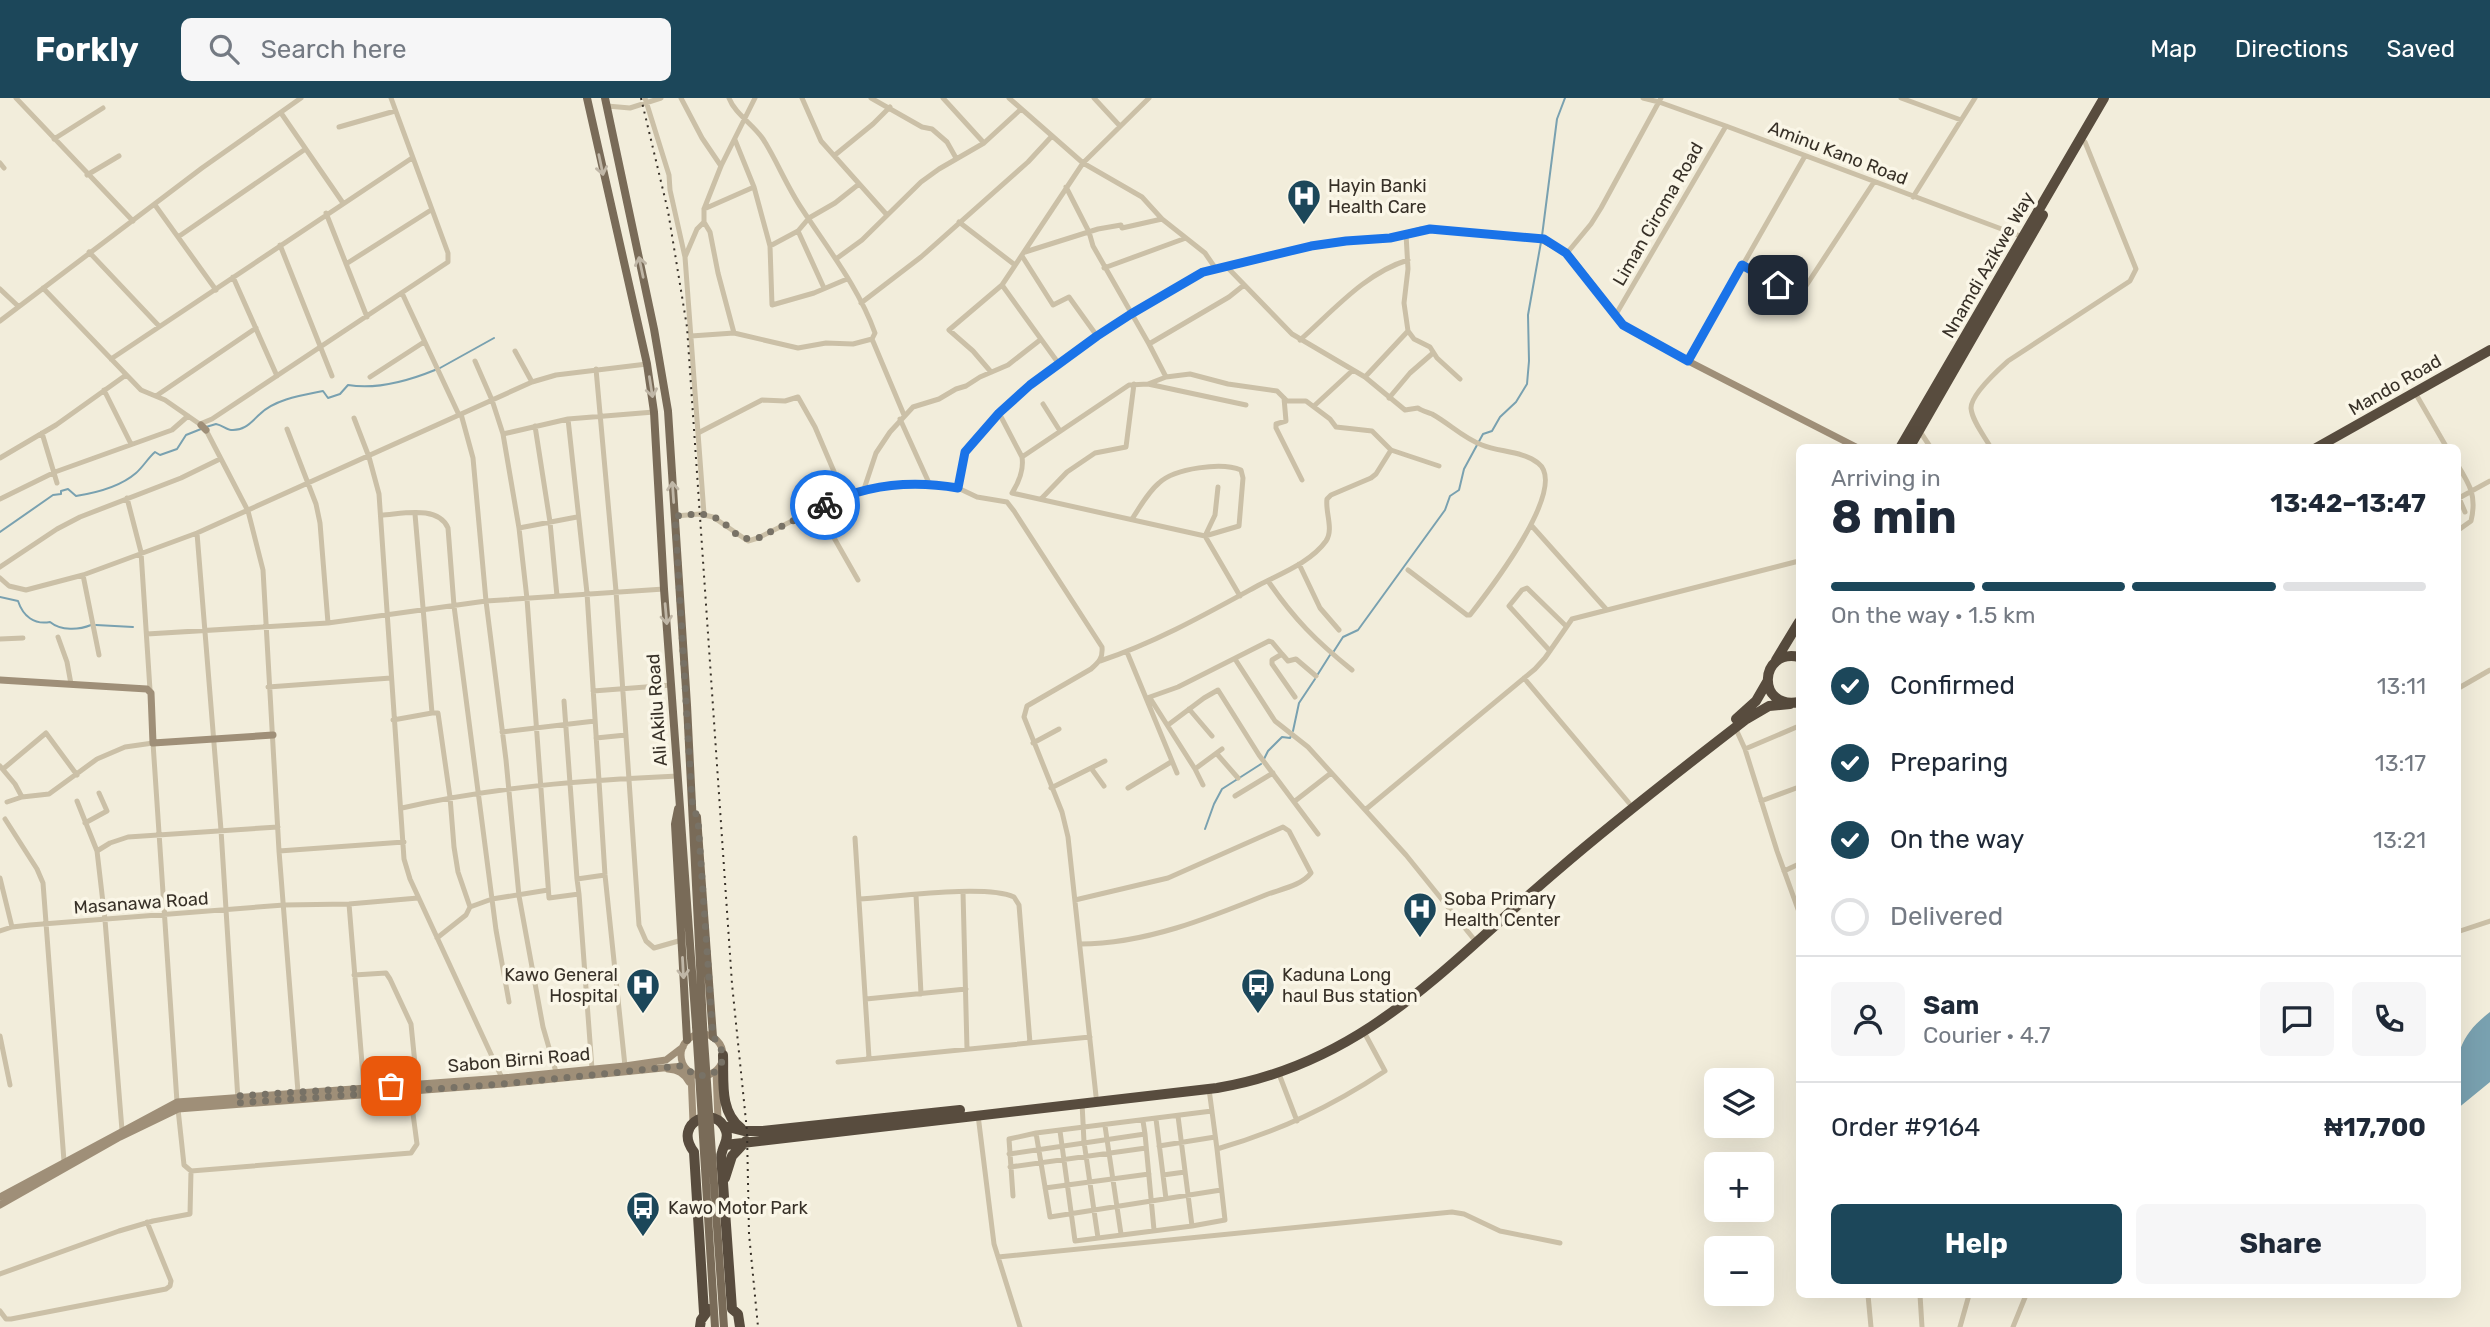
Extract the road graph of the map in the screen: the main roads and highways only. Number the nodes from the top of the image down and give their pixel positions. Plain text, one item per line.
1 (587, 98) edge
2 (2111, 98) edge
3 (606, 102) edge
4 (2102, 104) edge
5 (627, 199) junction
6 (610, 202) junction
7 (2490, 350) edge
8 (2490, 358) edge
9 (1902, 444) edge
10 (1911, 444) edge
11 (2323, 444) edge
12 (2334, 444) edge
13 (1796, 627) edge
14 (1796, 657) edge
15 (1771, 666) junction
16 (1767, 682) junction
17 (1794, 703) edge
18 (692, 801) junction
19 (680, 803) junction
20 (699, 1026) junction
21 (713, 1037) road end
22 (685, 1043) road end
23 (723, 1055) road end
24 (721, 1123) junction
25 (745, 1136) junction
26 (724, 1148) junction
27 (694, 1152) junction
28 (723, 1185) junction
29 (732, 1309) junction
30 (704, 1313) junction
31 (700, 1327) edge
32 (715, 1327) edge
33 (724, 1327) edge
34 (740, 1327) edge

1 -> 6 main road, Ali Akilu Road
2 - 4 highway, Nnamdi Azikwe Way
3 - 5 main road, Ali Akilu Road
4 - 9 highway, Nnamdi Azikwe Way
4 - 10 highway, Nnamdi Azikwe Way
5 - 6 main road
18 -> 5 main road, Ali Akilu Road
6 -> 19 main road, Ali Akilu Road
7 - 11 highway, Mando Road
8 - 12 highway, Mando Road
13 - 15 highway
14 - 15 highway
15 - 16 highway
16 - 17 highway
16 - 25 highway
17 - 25 highway
18 - 20 main road, Ali Akilu Road
18 - 21 main road
19 - 20 main road, Ali Akilu Road
19 -> 22 main road
20 - 32 main road, Ali Akilu Road, bridge
20 - 33 main road, Ali Akilu Road, bridge
23 - 25 highway
24 - 25 highway
24 - 26 highway
24 - 27 highway
25 - 26 highway
25 - 28 highway
26 - 27 highway
26 - 28 highway
27 - 30 highway
28 - 29 highway
29 - 30 highway
29 - 34 highway
30 - 31 highway

